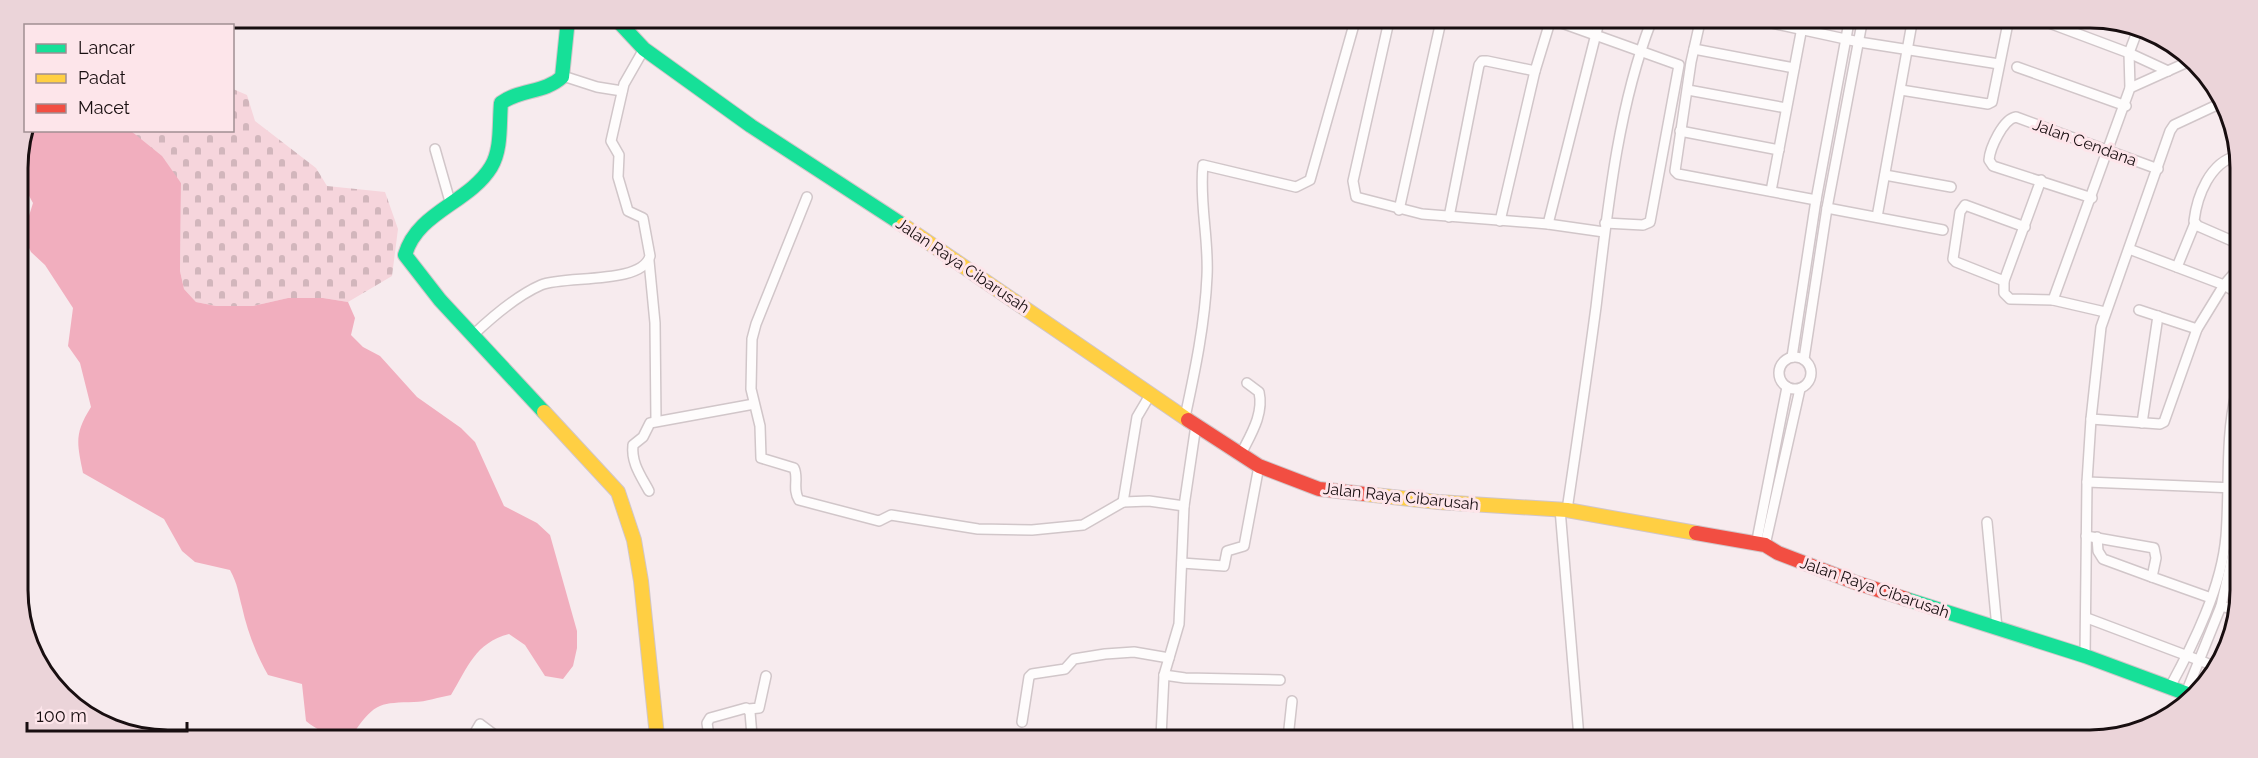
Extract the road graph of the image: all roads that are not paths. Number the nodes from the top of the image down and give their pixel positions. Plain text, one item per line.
1 (1353, 28) edge
2 (1387, 28) edge
3 (1439, 28) edge
4 (1548, 28) edge
5 (1576, 28) edge
6 (1597, 28) edge
7 (1649, 28) edge
8 (1699, 28) edge
9 (1802, 28) edge
10 (1809, 28) edge
11 (1848, 28) edge
12 (1861, 28) edge
13 (1911, 28) edge
14 (2007, 28) edge
15 (2063, 28) edge
16 (567, 29) edge
17 (625, 29) edge
18 (1594, 35) junction
19 (2135, 36) edge
20 (1846, 39) junction
21 (1858, 42) junction
22 (644, 49) junction
23 (1694, 49) junction
24 (1908, 50) junction
25 (1640, 52) junction
26 (2129, 52) junction
27 (1999, 64) junction
28 (2182, 64) edge
29 (2017, 67) dead end
30 (1794, 68) junction
31 (1535, 71) junction
32 (2168, 71) junction
33 (562, 76) junction
34 (2130, 88) junction
35 (1688, 90) junction
36 (1901, 90) junction
37 (622, 91) junction
38 (2126, 106) junction
39 (2214, 106) edge
40 (1786, 108) junction
41 (1680, 131) junction
42 (435, 149) dead end
43 (1779, 150) junction
44 (2109, 151) junction
45 (2229, 160) edge
46 (2158, 169) junction
47 (1885, 175) junction
48 (2041, 180) junction
49 (1951, 188) dead end
50 (1771, 191) junction
51 (807, 196) dead end
52 (2092, 198) junction
53 (1816, 200) junction
54 (451, 205) junction
55 (1827, 208) junction
56 (1399, 210) junction
57 (1449, 217) junction
58 (1877, 217) junction
59 (1500, 221) junction
60 (1548, 224) junction
61 (2195, 224) junction
62 (2025, 227) junction
63 (1605, 228) junction
64 (1943, 230) dead end
65 (2230, 240) edge
66 (2129, 249) junction
67 (649, 261) junction
68 (2177, 267) junction
69 (2230, 278) edge
70 (2004, 281) junction
71 (2224, 285) junction
72 (2230, 288) edge
73 (2054, 300) junction
74 (2139, 310) dead end
75 (2105, 312) junction
76 (2158, 316) junction
77 (2198, 329) junction
78 (473, 335) junction
79 (1792, 357) junction
80 (1804, 359) junction
81 (1247, 383) dead end
82 (1787, 387) junction
83 (1800, 390) junction
84 (1150, 395) junction
85 (754, 404) junction
86 (2091, 419) junction
87 (656, 421) junction
88 (1191, 421) junction
89 (2142, 423) junction
90 (2230, 424) edge
91 (1241, 454) junction
92 (2230, 461) edge
93 (1259, 466) junction
94 (2087, 482) junction
95 (2230, 488) edge
96 (649, 491) dead end
97 (1123, 502) junction
98 (2230, 505) edge
99 (1184, 506) junction
100 (1563, 509) junction
101 (1987, 522) dead end
102 (2086, 536) junction
103 (2097, 537) junction
104 (1760, 545) junction
105 (1182, 563) junction
106 (2230, 568) edge
107 (2152, 577) junction
108 (2211, 598) junction
109 (2222, 606) junction
110 (2228, 608) edge
111 (2086, 618) junction
112 (1997, 628) junction
113 (2085, 656) junction
114 (2187, 656) junction
115 (1169, 658) junction
116 (2199, 661) junction
117 (2208, 664) edge
118 (1164, 675) junction
119 (766, 676) dead end
120 (1280, 680) dead end
121 (2193, 684) edge
122 (2170, 687) junction
123 (2184, 692) edge
124 (1292, 701) dead end
125 (749, 709) junction
126 (1022, 722) dead end
127 (1161, 729) edge
128 (1289, 729) edge
129 (1579, 729) edge
130 (477, 730) edge
131 (488, 730) edge
132 (656, 730) edge
133 (708, 730) edge
134 (751, 730) edge

1 - 88 street
2 - 56 street
3 - 56 street
4 - 31 street
5 - 18 street
6 - 18 street
7 - 25 street
8 - 23 street
9 - 30 street
10 - 20 street
11 - 20 street
12 - 21 street
13 - 24 street
14 - 27 street
15 - 26 street
16 - 33 main road
17 - 22 main road, Jalan Raya Cibarusah
18 - 25 street
18 - 60 street
19 - 26 street
20 - 21 street
20 - 53 street
21 - 24 street
21 - 55 street
22 - 37 street
22 - 84 main road, Jalan Raya Cibarusah
23 - 30 street
23 - 35 street
24 - 27 street
24 - 36 street
25 - 63 street
25 - 63 street
26 - 32 street
26 - 34 street
27 - 36 street
28 - 32 street
29 - 38 street
30 - 40 street
31 - 57 street
31 - 59 street
32 - 34 street
33 - 37 street
33 - 54 main road
34 - 38 street
35 - 40 street
35 - 41 street
36 - 47 street
37 - 67 street
38 - 44 street
39 - 46 street
40 - 43 street
41 - 43 street
41 - 50 street
42 - 54 street
43 - 50 street
44 - 46 street, Jalan Cendana
44 - 48 street, Jalan Cendana
44 - 52 street
45 - 61 street
46 - 66 street
47 - 49 street
47 - 58 street
48 - 52 street
48 - 62 street
50 - 53 street
51 - 85 street
52 - 73 street
53 - 79 street
54 - 78 main road
55 - 58 street
55 - 80 street
56 - 57 street
57 - 59 street
58 - 64 street
59 - 60 street
60 - 63 street
61 - 65 street
61 - 68 street
62 - 70 street
62 - 70 street
63 - 100 street
66 - 68 street
66 - 75 street
67 - 78 street
67 - 87 street
68 - 71 street
69 - 71 street
70 - 73 street
71 - 72 street
71 - 77 street
73 - 75 street
74 - 76 street
75 - 86 street
76 - 77 street
76 - 89 street
77 - 89 street
78 - 132 main road
79 - 80 street
79 - 82 street
80 - 83 street
81 - 91 street
82 - 83 street
82 - 104 street
83 - 104 street
84 - 88 main road, Jalan Raya Cibarusah
84 - 97 street
85 - 87 street
85 - 97 street
86 - 89 street
86 - 94 street
87 - 96 street
88 - 91 main road, Jalan Raya Cibarusah
88 - 99 street
90 - 92 street
91 - 93 main road, Jalan Raya Cibarusah
93 - 100 main road, Jalan Raya Cibarusah
93 - 105 street
94 - 95 street
94 - 102 street
97 - 99 street
98 - 108 street
99 - 105 street
100 - 104 main road, Jalan Raya Cibarusah
100 - 129 street
101 - 112 street
102 - 103 street
102 - 111 street
103 - 107 street
103 - 107 street
104 - 112 main road, Jalan Raya Cibarusah
105 - 115 street
106 - 109 street
107 - 108 street
108 - 114 street
109 - 110 street
109 - 116 street
111 - 113 street
111 - 114 street
112 - 113 main road, Jalan Raya Cibarusah
113 - 122 main road, Jalan Raya Cibarusah
114 - 116 street
114 - 122 street
115 - 118 street
115 - 126 street
116 - 117 street
116 - 121 street
118 - 120 street
118 - 127 street
119 - 125 street
122 - 123 main road, Jalan Raya Cibarusah
124 - 128 street
125 - 133 street
125 - 134 street
130 - 131 street

